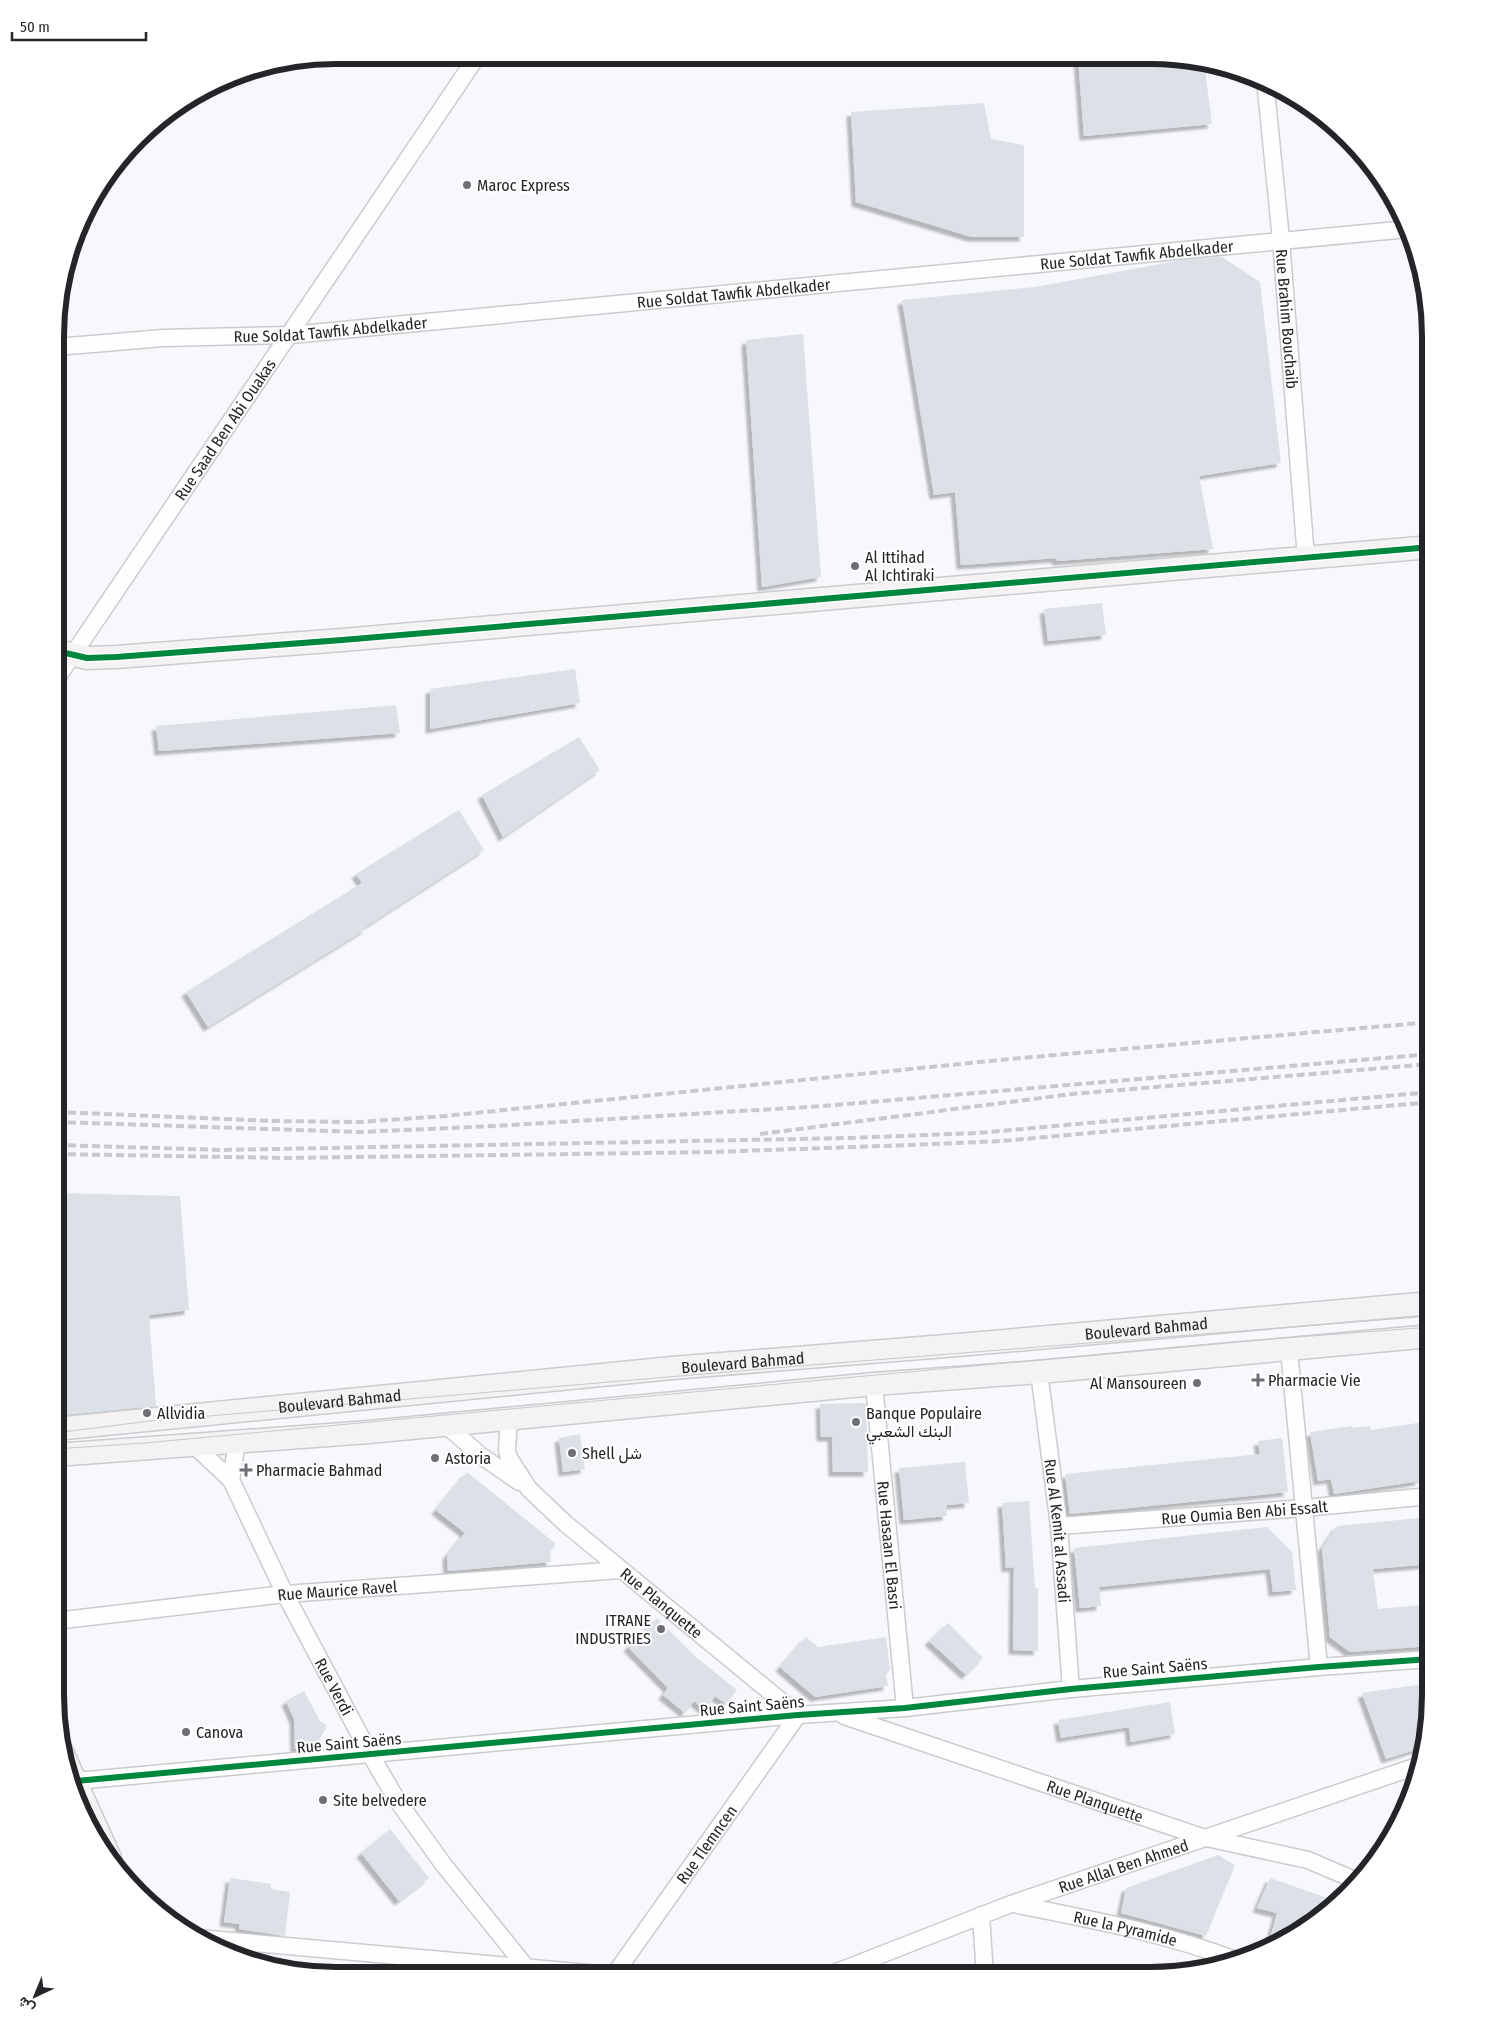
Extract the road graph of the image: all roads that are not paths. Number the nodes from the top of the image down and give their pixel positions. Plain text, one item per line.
1 (472, 64) edge
2 (1266, 89) edge
3 (1401, 229) edge
4 (1281, 240) junction
5 (290, 335) junction
6 (64, 346) edge
7 (1422, 548) edge
8 (1306, 558) junction
9 (64, 654) edge
10 (1422, 1304) edge
11 (1422, 1337) edge
12 (1289, 1350) junction
13 (1039, 1372) junction
14 (874, 1384) junction
15 (509, 1420) junction
16 (446, 1425) junction
17 (64, 1428) edge
18 (237, 1442) junction
19 (194, 1445) junction
20 (64, 1454) edge
21 (231, 1480) junction
22 (529, 1488) junction
23 (1422, 1497) edge
24 (1304, 1508) junction
25 (1059, 1526) junction
26 (621, 1570) junction
27 (285, 1594) junction
28 (64, 1620) edge
29 (1422, 1660) edge
30 (1319, 1666) junction
31 (1071, 1689) junction
32 (905, 1708) junction
33 (834, 1713) junction
34 (798, 1715) junction
35 (370, 1754) junction
36 (1413, 1767) edge
37 (77, 1781) edge
38 (1202, 1837) junction
39 (1351, 1879) edge
40 (1010, 1904) junction
41 (981, 1915) junction
42 (216, 1940) edge
43 (1226, 1957) edge
44 (500, 1967) edge
45 (529, 1967) edge
46 (619, 1967) edge
47 (848, 1967) edge
48 (984, 1967) edge

1 - 5 street, Rue Saad Ben Abi Ouakas
2 - 4 street, Rue Brahim Bouchaib
3 - 4 street, Rue Soldat Tawfik Abdelkader
4 - 5 street, Rue Soldat Tawfik Abdelkader
4 - 8 street, Rue Brahim Bouchaib
5 - 6 street, Rue Soldat Tawfik Abdelkader
5 - 9 street, Rue Saad Ben Abi Ouakas
7 - 8 main road
8 - 9 main road
10 - 17 main road, Boulevard Bahmad
11 - 12 main road, Boulevard Bahmad
12 - 13 main road, Boulevard Bahmad
12 - 24 street
13 - 14 main road, Boulevard Bahmad
13 - 25 street, Rue Al Kemit al Assadi
14 - 15 main road, Boulevard Bahmad
14 - 32 street, Rue Hasaan El Basri
15 - 16 main road, Boulevard Bahmad
15 - 22 street, Rue Planquette
16 - 18 main road, Boulevard Bahmad
16 - 22 street, Rue Planquette
18 - 19 main road, Boulevard Bahmad
18 - 21 street
19 - 20 main road, Boulevard Bahmad
19 - 21 street, Rue Verdi
21 - 27 street, Rue Verdi
22 - 26 street, Rue Planquette
23 - 24 street, Rue Oumia Ben Abi Essalt
24 - 25 street, Rue Oumia Ben Abi Essalt
24 - 30 street
25 - 31 street, Rue Al Kemit al Assadi
26 - 27 street, Rue Maurice Ravel
26 - 34 street, Rue Planquette
27 - 28 street, Rue Maurice Ravel
27 - 35 street, Rue Verdi
29 - 30 street, Rue Saint Saëns
30 - 31 street, Rue Saint Saëns
31 - 32 street, Rue Saint Saëns
32 - 33 street, Rue Saint Saëns
33 - 34 street, Rue Saint Saëns
33 - 38 street, Rue Planquette
34 - 35 street, Rue Saint Saëns
34 - 46 street, Rue Tlemncen
35 - 37 street, Rue Saint Saëns
35 - 45 street, Rue Verdi
36 - 38 street, Rue Allal Ben Ahmed
38 - 39 street, Rue Planquette
38 - 40 street, Rue Allal Ben Ahmed
40 - 41 street, Rue Allal Ben Ahmed
40 - 43 street, Rue la Pyramide
41 - 47 street, Rue Allal Ben Ahmed
41 - 48 street
42 - 44 street

